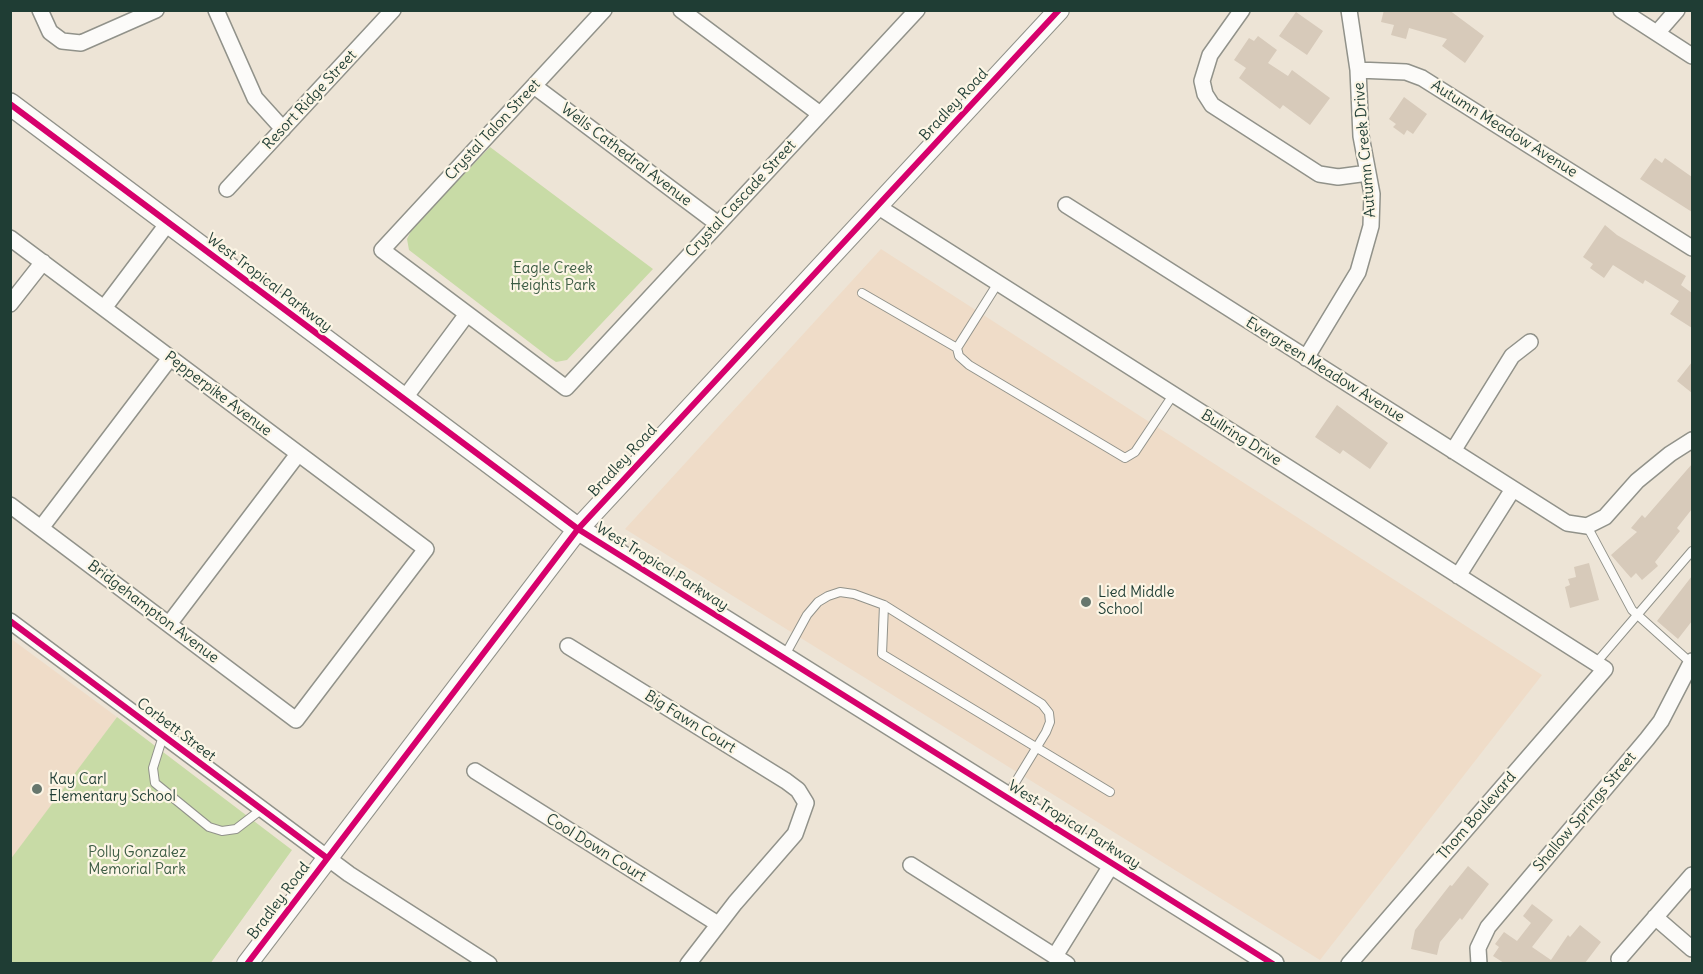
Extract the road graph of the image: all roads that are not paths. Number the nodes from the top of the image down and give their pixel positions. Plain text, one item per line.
1 (40, 10) edge
2 (156, 10) edge
3 (216, 10) edge
4 (393, 10) edge
5 (604, 10) edge
6 (681, 10) edge
7 (917, 10) edge
8 (1059, 10) edge
9 (1242, 10) edge
10 (1349, 10) edge
11 (1621, 10) edge
12 (1677, 10) edge
13 (1657, 33) junction
14 (1692, 56) edge
15 (1358, 70) junction
16 (534, 86) junction
17 (10, 104) edge
18 (820, 114) junction
19 (283, 129) junction
20 (1368, 173) junction
21 (227, 189) dead end
22 (877, 206) junction
23 (1066, 206) dead end
24 (168, 223) junction
25 (718, 224) junction
26 (10, 238) edge
27 (1692, 248) edge
28 (43, 262) junction
29 (998, 284) junction
30 (862, 293) dead end
31 (10, 304) edge
32 (104, 308) junction
33 (468, 314) junction
34 (1530, 342) dead end
35 (957, 348) junction
36 (171, 358) junction
37 (1306, 358) junction
38 (1173, 395) junction
39 (404, 399) junction
40 (1692, 440) edge
41 (1453, 451) junction
42 (298, 454) junction
43 (1513, 489) junction
44 (10, 505) edge
45 (1587, 526) junction
46 (41, 528) junction
47 (578, 529) junction
48 (1692, 551) edge
49 (1458, 576) junction
50 (884, 606) junction
51 (1638, 614) junction
52 (10, 621) edge
53 (169, 624) junction
54 (568, 646) dead end
55 (783, 658) junction
56 (1692, 662) edge
57 (1600, 666) junction
58 (296, 720) joint
59 (163, 736) junction
60 (1036, 749) junction
61 (475, 771) dead end
62 (1110, 792) dead end
63 (1006, 797) junction
64 (262, 809) junction
65 (327, 858) junction
66 (1112, 864) junction
67 (911, 865) dead end
68 (1692, 875) edge
69 (1655, 917) junction
70 (718, 924) junction
71 (1692, 949) edge
72 (1619, 959) dead end
73 (1061, 960) edge
74 (1478, 962) edge
75 (247, 963) edge
76 (489, 963) edge
77 (688, 963) edge
78 (1273, 963) edge
79 (1349, 963) edge

1 - 2 street
3 - 19 street
4 - 19 street, Resort Ridge Street
5 - 16 street, Crystal Talon Street
6 - 18 street
7 - 18 street, Crystal Cascade Street
8 - 22 street, Bradley Road
9 - 20 street
10 - 15 street
11 - 13 street
12 - 13 street
13 - 14 street
15 - 20 street, Autumn Creek Drive
15 - 27 street, Autumn Meadow Avenue
16 - 25 street, Wells Cathedral Avenue
16 - 33 street, Crystal Talon Street
17 - 24 main road, West Tropical Parkway
18 - 25 street, Crystal Cascade Street
19 - 21 street, Resort Ridge Street
20 - 37 street, Autumn Creek Drive
22 - 29 street, Bullring Drive
22 - 47 street, Bradley Road
23 - 37 street, Evergreen Meadow Avenue
24 - 32 street
24 - 39 main road, West Tropical Parkway
25 - 33 street, Crystal Cascade Street
26 - 28 street, Pepperpike Avenue
28 - 31 street
28 - 32 street, Pepperpike Avenue
29 - 35 lane
29 - 38 street, Bullring Drive
30 - 35 lane
32 - 36 street, Pepperpike Avenue
33 - 39 street
34 - 41 street
35 - 38 lane
36 - 42 street, Pepperpike Avenue
36 - 46 street
37 - 41 street, Evergreen Meadow Avenue
38 - 49 street, Bullring Drive
39 - 47 main road, West Tropical Parkway
40 - 45 street
41 - 43 street, Evergreen Meadow Avenue
42 - 53 street
42 - 58 street, Pepperpike Avenue
43 - 45 street, Evergreen Meadow Avenue
43 - 49 street
44 - 46 street, Bridgehampton Avenue
45 - 51 lane
46 - 53 street, Bridgehampton Avenue
47 - 55 main road, West Tropical Parkway
47 - 65 street, Bradley Road
48 - 51 lane
49 - 57 street, Bullring Drive
50 - 55 lane
50 - 60 lane
50 - 60 lane
51 - 56 lane
51 - 57 lane
52 - 59 street, Corbett Street
53 - 58 street, Bridgehampton Avenue
54 - 70 street, Big Fawn Court
55 - 63 main road, West Tropical Parkway
56 - 74 street, Shallow Springs Street
57 - 79 street, Thom Boulevard
59 - 64 street, Corbett Street
59 - 64 lane
60 - 62 lane
60 - 63 lane
61 - 70 street, Cool Down Court
63 - 66 main road, West Tropical Parkway
64 - 65 street, Corbett Street
65 - 75 street, Bradley Road
65 - 76 street, Corbett Street
66 - 73 street
66 - 78 main road, West Tropical Parkway
67 - 73 street
68 - 69 street
69 - 71 street
69 - 72 street
70 - 77 street

